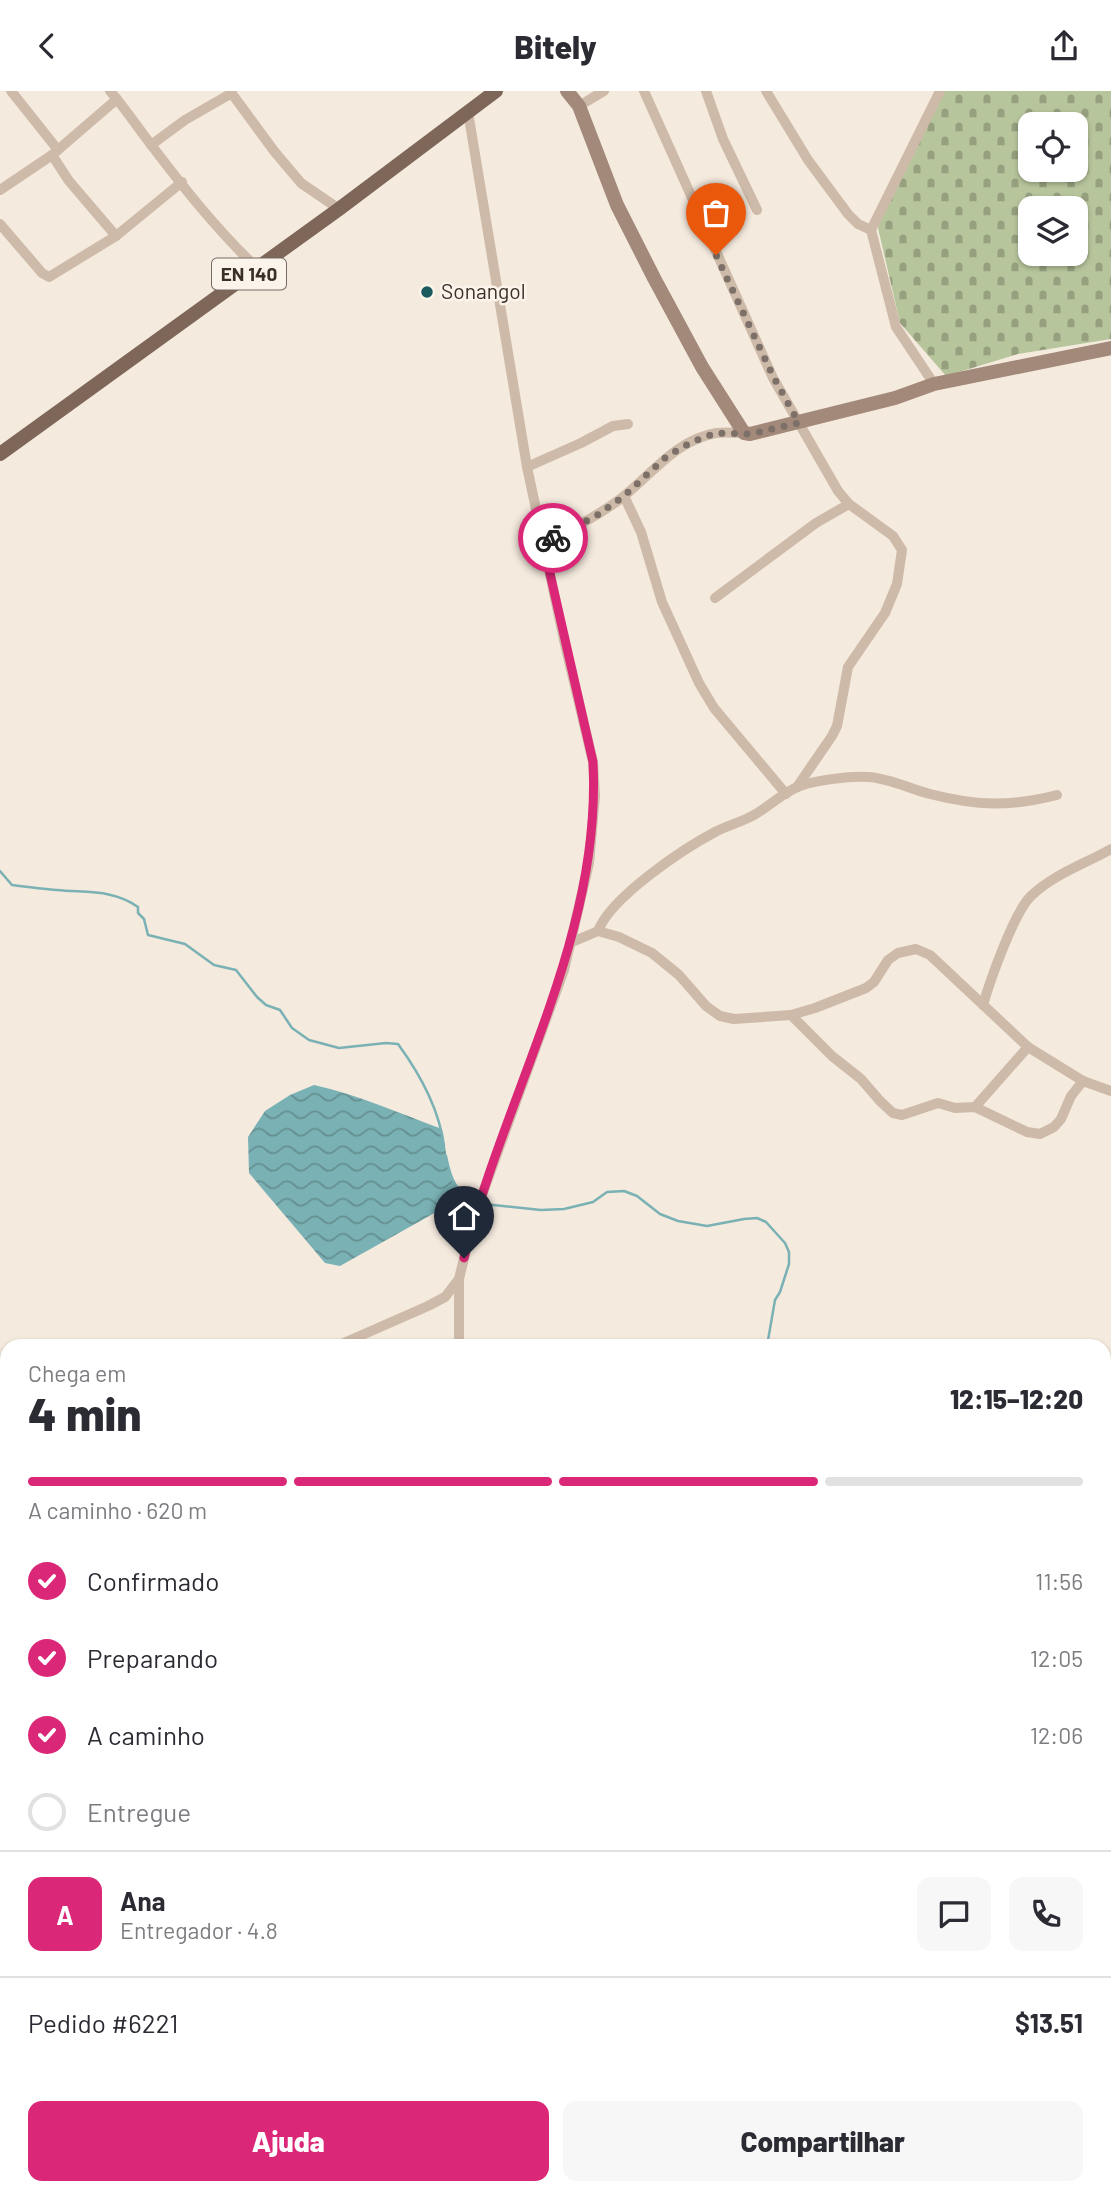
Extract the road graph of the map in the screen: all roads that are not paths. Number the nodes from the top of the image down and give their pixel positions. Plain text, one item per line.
1 (11, 91) edge
2 (496, 91) edge
3 (567, 91) edge
4 (604, 91) edge
5 (644, 91) edge
6 (706, 91) edge
7 (766, 91) edge
8 (940, 91) edge
9 (231, 92) edge
10 (114, 95) edge
11 (579, 106) junction
12 (468, 112) junction
13 (151, 145) junction
14 (55, 152) junction
15 (182, 182) junction
16 (0, 190) edge
17 (339, 209) junction
18 (757, 210) dead end
19 (0, 224) edge
20 (872, 229) junction
21 (116, 236) junction
22 (257, 268) junction
23 (1111, 351) edge
24 (934, 384) junction
25 (799, 423) junction
26 (628, 424) dead end
27 (744, 433) junction
28 (0, 454) edge
29 (527, 467) junction
30 (624, 496) junction
31 (849, 504) junction
32 (543, 543) junction
33 (715, 598) dead end
34 (797, 787) junction
35 (786, 794) junction
36 (1057, 795) dead end
37 (1111, 849) edge
38 (598, 931) junction
39 (570, 943) junction
40 (983, 1005) junction
41 (791, 1015) junction
42 (1028, 1047) junction
43 (1083, 1081) junction
44 (1111, 1091) edge
45 (975, 1107) junction
46 (459, 1279) junction
47 (352, 1339) edge
48 (459, 1339) edge

1 - 14 street
2 - 12 main road, EN 140
3 - 11 street
4 - 11 street
5 - 25 street
6 - 18 street
7 - 20 street
8 - 20 street
9 - 13 street
9 - 17 street
10 - 13 street
10 - 14 street
11 - 27 street
12 - 17 main road, EN 140
12 - 29 street
13 - 15 street
14 - 16 street
14 - 21 street
15 - 21 street
15 - 22 street
17 - 22 main road, EN 140
19 - 21 street
20 - 24 street
22 - 28 main road, EN 140
23 - 24 street
24 - 25 street
25 - 27 street
25 - 31 street
26 - 29 street
27 - 30 street
29 - 32 street
30 - 32 street
30 - 35 street
31 - 33 street
31 - 34 street
32 - 39 street
34 - 35 street
34 - 36 street
35 - 38 street
37 - 40 street
38 - 39 street
38 - 41 street
39 - 46 street
40 - 41 street
40 - 42 street
41 - 45 street
42 - 43 street
42 - 45 street
43 - 44 street
43 - 45 street
46 - 47 street
46 - 48 street

